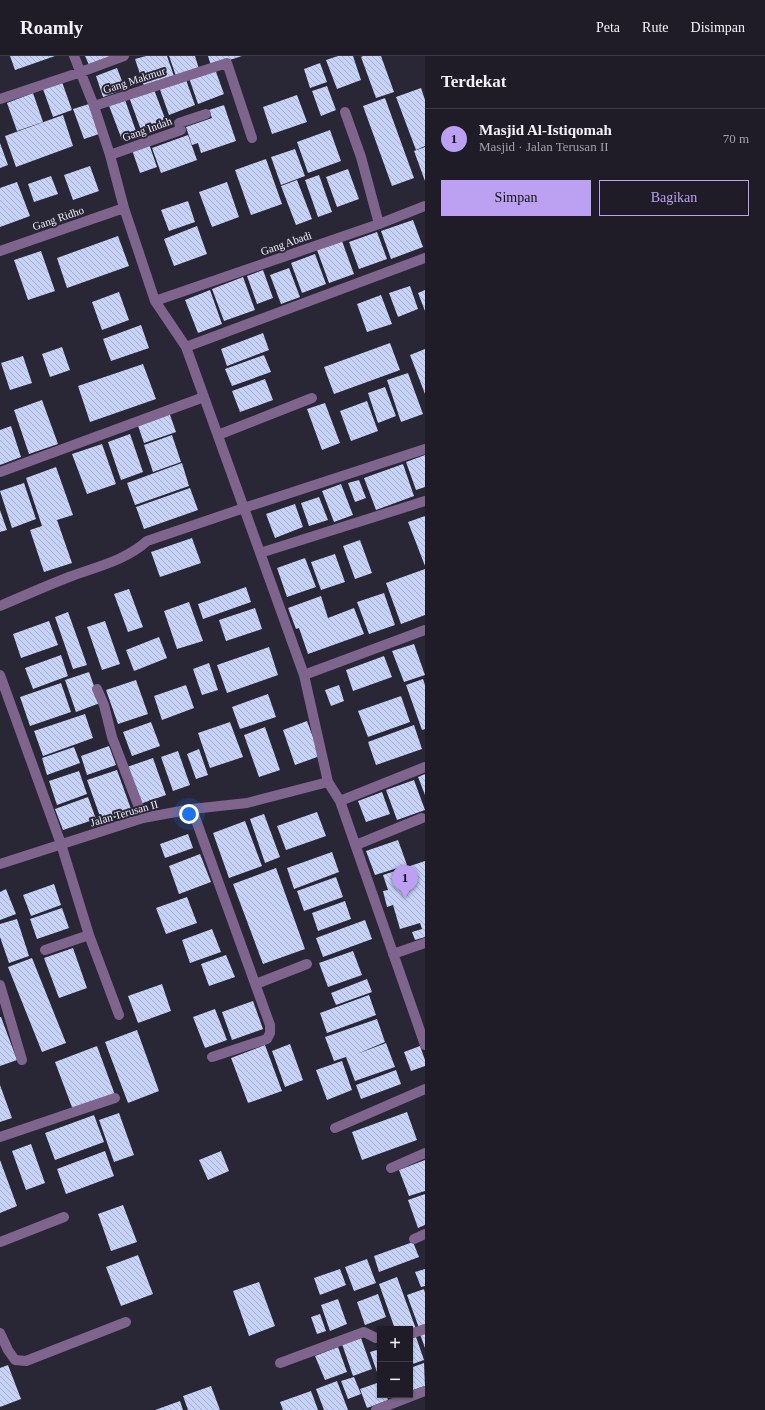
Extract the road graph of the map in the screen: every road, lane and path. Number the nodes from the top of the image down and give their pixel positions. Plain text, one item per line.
1 (74, 56) edge
2 (124, 56) edge
3 (81, 72) junction
4 (0, 99) edge
5 (94, 106) junction
6 (345, 112) dead end
7 (206, 114) dead end
8 (252, 138) dead end
9 (110, 155) junction
10 (425, 206) edge
11 (124, 208) junction
12 (379, 224) junction
13 (0, 250) edge
14 (425, 258) edge
15 (155, 302) junction
16 (186, 347) junction
17 (204, 397) junction
18 (312, 398) dead end
19 (218, 435) junction
20 (425, 449) edge
21 (0, 472) edge
22 (425, 501) edge
23 (244, 508) junction
24 (260, 553) junction
25 (0, 606) edge
26 (425, 630) edge
27 (0, 675) edge
28 (304, 675) junction
29 (97, 690) dead end
30 (425, 767) edge
31 (328, 782) junction
32 (340, 801) junction
33 (192, 809) junction
34 (143, 818) junction
35 (422, 818) dead end
36 (62, 844) junction
37 (356, 845) junction
38 (0, 864) edge
39 (89, 936) junction
40 (425, 943) edge
41 (45, 950) dead end
42 (393, 954) junction
43 (307, 964) dead end
44 (256, 984) junction
45 (0, 985) edge
46 (119, 1015) dead end
47 (422, 1031) edge
48 (425, 1045) edge
49 (212, 1057) dead end
50 (22, 1060) dead end
51 (425, 1090) edge
52 (115, 1098) dead end
53 (335, 1128) dead end
54 (0, 1137) edge
55 (425, 1153) edge
56 (391, 1168) dead end
57 (64, 1217) dead end
58 (425, 1234) edge
59 (414, 1239) dead end
60 (0, 1242) edge
61 (126, 1322) dead end
62 (425, 1328) edge
63 (0, 1333) edge
64 (413, 1333) edge
65 (377, 1338) edge
66 (280, 1363) dead end
67 (425, 1391) edge
68 (376, 1410) edge

1 - 3 street
2 - 3 street
3 - 4 street
3 - 5 street
5 - 8 street, Gang Makmur
5 - 9 street
6 - 12 street
7 - 9 street, Gang Indah
9 - 11 street
10 - 12 street, Gang Abadi
11 - 13 street, Gang Ridho
11 - 15 street
12 - 15 street, Gang Abadi
14 - 16 street
15 - 16 street
16 - 17 street
17 - 19 street
17 - 21 street
18 - 19 street
19 - 23 street
20 - 23 street
22 - 24 street
23 - 24 street
23 - 25 street
24 - 28 street
26 - 28 street
27 - 36 street
28 - 31 street
29 - 34 street
30 - 32 street
31 - 32 street
31 - 33 street, Jalan Terusan II
32 - 37 street
33 - 34 street, Jalan Terusan II
33 - 44 street
34 - 36 street, Jalan Terusan II
35 - 37 street
36 - 38 street, Jalan Terusan II
36 - 39 street
37 - 42 street
39 - 41 street
39 - 46 street
40 - 42 street
42 - 47 street
43 - 44 street
44 - 49 street
45 - 50 street
47 - 48 street
51 - 53 street
52 - 54 street
55 - 56 street
57 - 60 street
58 - 59 street
61 - 63 street
62 - 64 street
65 - 66 street
67 - 68 street

